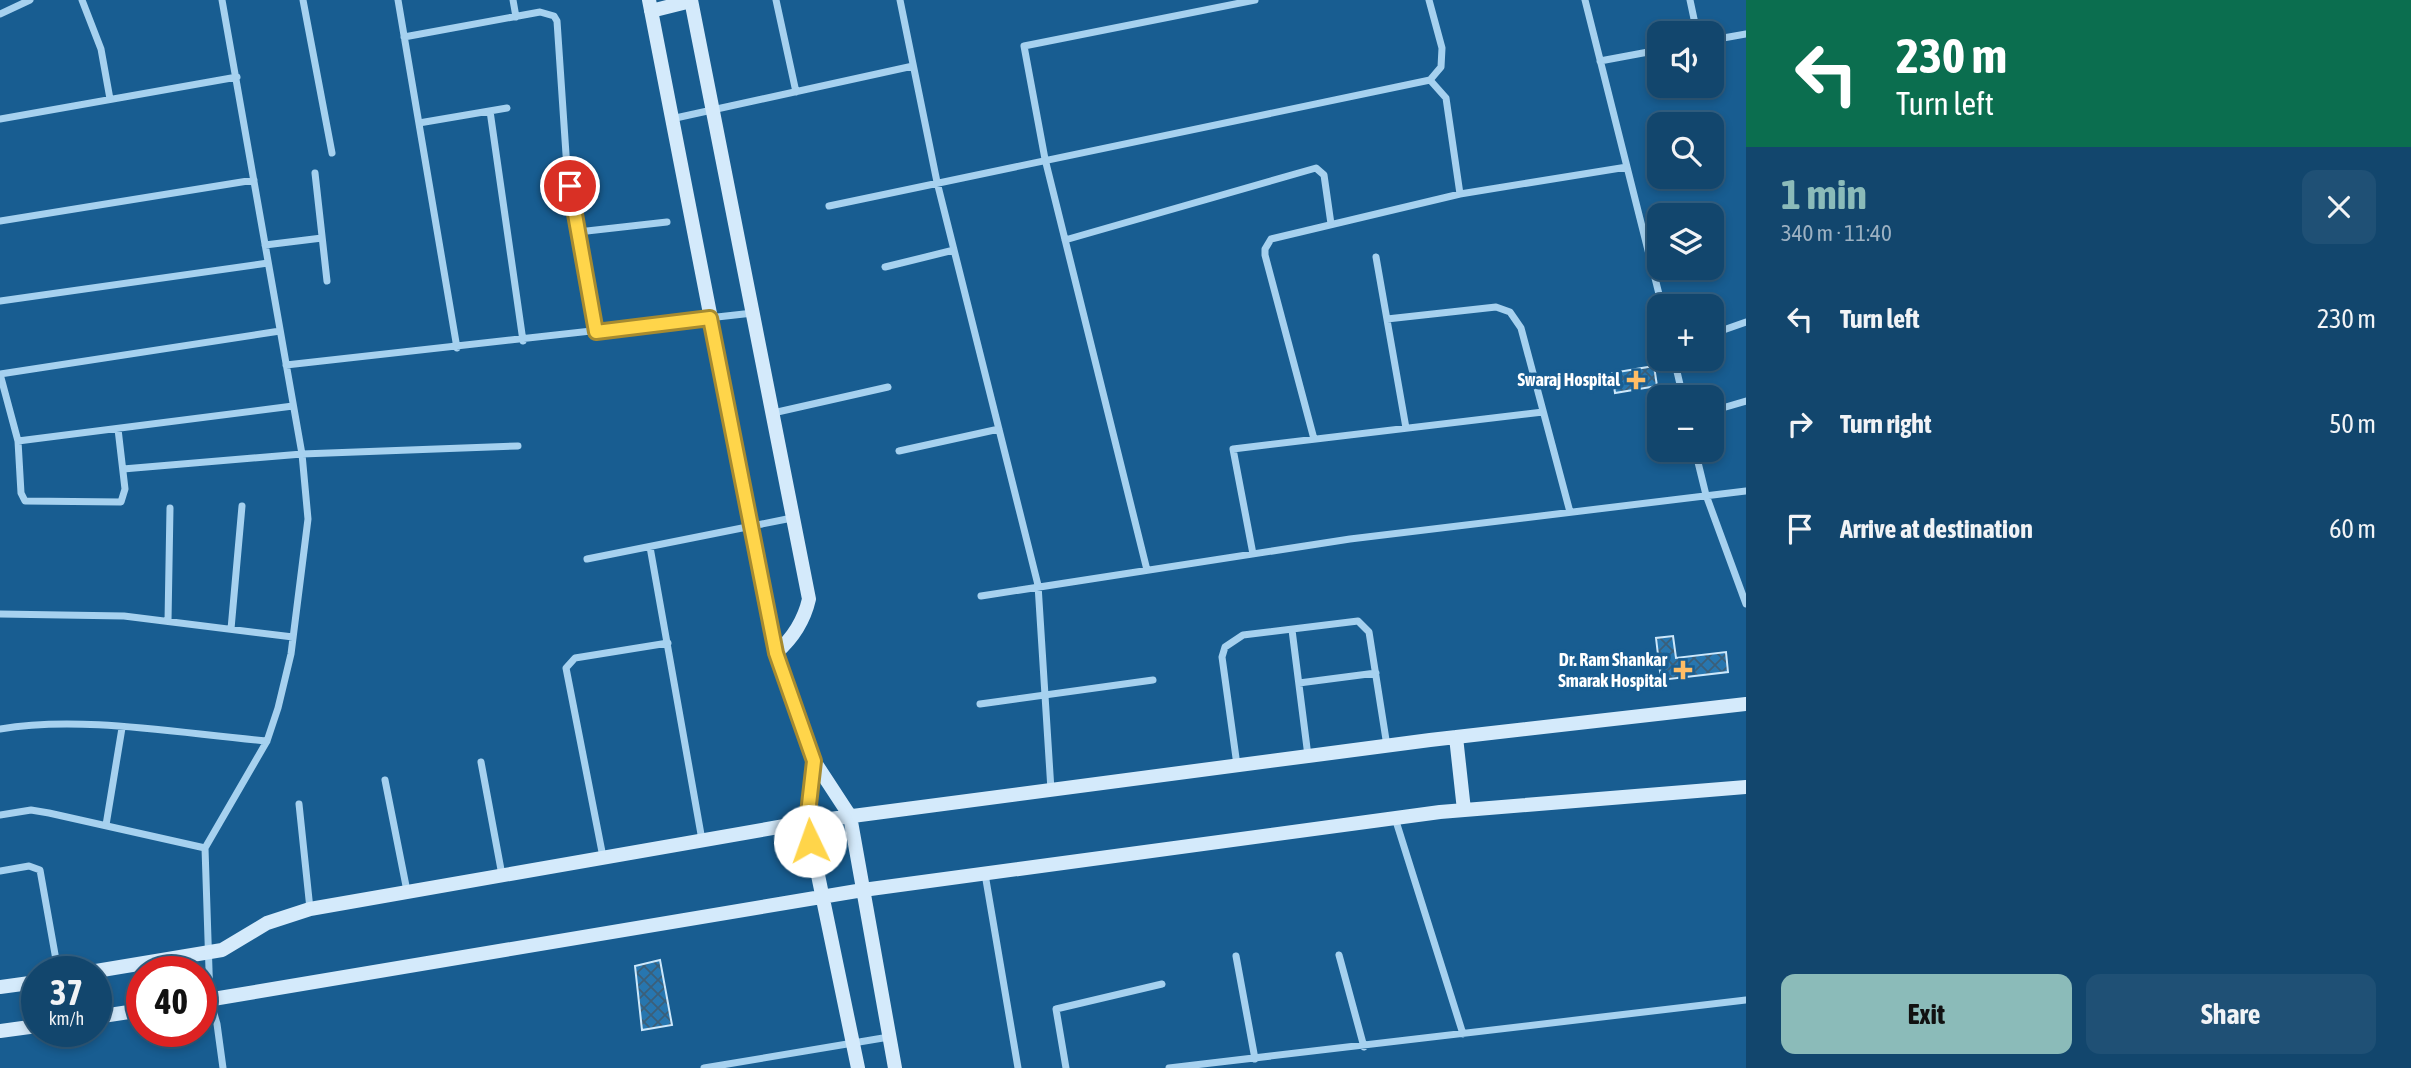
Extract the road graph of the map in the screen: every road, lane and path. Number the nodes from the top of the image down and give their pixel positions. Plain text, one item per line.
1 (30, 0) edge
2 (82, 0) edge
3 (222, 0) edge
4 (303, 0) edge
5 (398, 0) edge
6 (513, 0) edge
7 (776, 0) edge
8 (900, 0) edge
9 (1255, 0) edge
10 (1429, 0) edge
11 (1585, 0) edge
12 (1690, 0) edge
13 (691, 1) edge
14 (650, 5) edge
15 (0, 14) edge
16 (516, 17) junction
17 (1694, 21) edge
18 (1746, 34) edge
19 (404, 37) junction
20 (1724, 38) edge
21 (1647, 52) edge
22 (1600, 61) junction
23 (913, 66) junction
24 (237, 77) junction
25 (1430, 80) junction
26 (796, 92) junction
27 (110, 99) junction
28 (507, 108) dead end
29 (714, 110) junction
30 (490, 111) junction
31 (0, 119) edge
32 (671, 119) junction
33 (419, 124) junction
34 (332, 153) dead end
35 (1045, 159) junction
36 (1627, 167) junction
37 (315, 173) dead end
38 (254, 180) junction
39 (937, 182) junction
40 (1460, 194) junction
41 (829, 206) dead end
42 (0, 221) edge
43 (667, 222) dead end
44 (1331, 224) junction
45 (578, 232) junction
46 (322, 238) junction
47 (1065, 240) junction
48 (265, 245) junction
49 (954, 250) junction
50 (1376, 257) dead end
51 (268, 263) junction
52 (885, 267) dead end
53 (327, 281) dead end
54 (1659, 294) edge
55 (0, 301) edge
56 (752, 313) junction
57 (710, 318) junction
58 (1387, 318) junction
59 (1746, 322) edge
60 (1724, 330) edge
61 (280, 331) junction
62 (596, 332) junction
63 (523, 341) junction
64 (457, 348) junction
65 (286, 365) junction
66 (0, 374) edge
67 (888, 387) dead end
68 (1746, 401) edge
69 (293, 406) junction
70 (1724, 407) edge
71 (1543, 412) junction
72 (772, 414) junction
73 (1406, 428) junction
74 (118, 429) junction
75 (999, 429) junction
76 (1314, 439) junction
77 (18, 441) junction
78 (518, 446) dead end
79 (900, 451) dead end
80 (302, 454) junction
81 (1698, 462) edge
82 (122, 469) junction
83 (1746, 491) edge
84 (1706, 495) junction
85 (242, 506) dead end
86 (170, 508) dead end
87 (1570, 512) junction
88 (792, 518) junction
89 (750, 527) junction
90 (650, 547) junction
91 (1253, 554) junction
92 (587, 559) dead end
93 (1147, 569) junction
94 (1038, 585) junction
95 (981, 596) dead end
96 (1746, 604) edge
97 (0, 614) edge
98 (168, 621) junction
99 (231, 629) junction
100 (1292, 630) junction
101 (293, 637) junction
102 (668, 643) junction
103 (776, 653) junction
104 (1376, 673) junction
105 (1153, 680) dead end
106 (1299, 683) junction
107 (1045, 695) junction
108 (1746, 704) edge
109 (980, 705) dead end
110 (122, 728) junction
111 (0, 729) edge
112 (1457, 737) junction
113 (267, 741) junction
114 (1387, 746) junction
115 (1308, 756) junction
116 (814, 761) junction
117 (481, 762) dead end
118 (1237, 766) junction
119 (385, 780) dead end
120 (1746, 787) edge
121 (1051, 790) junction
122 (299, 804) dead end
123 (1464, 810) junction
124 (0, 815) edge
125 (850, 816) junction
126 (1395, 818) junction
127 (807, 822) junction
128 (106, 825) junction
129 (702, 840) junction
130 (205, 848) junction
131 (603, 858) junction
132 (0, 871) edge
133 (985, 874) junction
134 (502, 875) junction
135 (863, 890) junction
136 (408, 892) junction
137 (821, 896) junction
138 (310, 909) junction
139 (208, 952) junction
140 (1339, 955) dead end
141 (55, 956) edge
142 (208, 956) edge
143 (1236, 956) dead end
144 (112, 968) edge
145 (21, 984) edge
146 (1162, 984) dead end
147 (0, 987) edge
148 (217, 999) edge
149 (1746, 1000) edge
150 (217, 1024) edge
151 (21, 1028) edge
152 (0, 1031) edge
153 (1463, 1034) junction
154 (889, 1037) junction
155 (853, 1043) junction
156 (1364, 1046) junction
157 (1255, 1059) junction
158 (223, 1068) edge
159 (704, 1068) edge
160 (858, 1068) edge
161 (895, 1068) edge
162 (1017, 1068) edge
163 (1066, 1068) edge
164 (1169, 1068) edge

1 - 15 street
2 - 27 street
3 - 24 street
4 - 34 street
5 - 19 street
6 - 16 street
7 - 26 street
8 - 23 street
9 - 35 street
10 - 25 street
11 - 22 street
12 - 17 street
13 - 14 street
13 - 29 street
14 - 32 street
16 - 19 street
16 - 45 street
18 - 20 street
19 - 33 street
21 - 22 street
22 - 36 street
23 - 26 street
23 - 39 street
24 - 27 street
24 - 38 street
25 - 35 street
25 - 40 street
26 - 29 street
27 - 31 street
28 - 30 street
29 - 32 street
29 - 56 street
30 - 33 street
30 - 63 street
32 - 57 street
33 - 64 street
35 - 39 street
35 - 47 street
36 - 40 street
36 - 54 street
37 - 46 street
38 - 42 street
38 - 48 street
39 - 41 street
39 - 49 street
40 - 44 street
43 - 45 street
44 - 47 street
44 - 76 street
45 - 62 street
46 - 48 street
46 - 53 street
47 - 93 street
48 - 51 street
49 - 52 street
49 - 75 street
50 - 58 street
51 - 55 street
51 - 61 street
56 - 57 street
56 - 72 street
57 - 62 street
57 - 89 street
58 - 71 street
58 - 73 street
59 - 60 street
61 - 65 street
61 - 66 street
62 - 63 street
63 - 64 street
64 - 65 street
65 - 69 street
66 - 77 street
67 - 72 street
68 - 70 street
69 - 74 street
69 - 80 street
71 - 73 street
71 - 87 street
72 - 88 street
73 - 76 street
74 - 77 street
74 - 82 street
75 - 79 street
75 - 94 street
76 - 91 street
77 - 82 street
78 - 80 street
80 - 82 street
80 - 101 street
81 - 84 street
83 - 84 street
84 - 87 street
84 - 96 street
85 - 99 street
86 - 98 street
87 - 91 street
88 - 89 street
88 - 103 street
89 - 90 street
89 - 103 street
90 - 92 street
90 - 102 street
91 - 93 street
93 - 94 street
94 - 95 street
94 - 107 street
97 - 98 street
98 - 99 street
99 - 101 street
100 - 104 street
100 - 106 street
100 - 118 street
101 - 113 street
102 - 129 street
102 - 131 street
103 - 116 street
104 - 106 street
104 - 114 street
105 - 107 street
106 - 115 street
107 - 109 street
107 - 121 street
108 - 112 street
110 - 111 street
110 - 113 street
110 - 128 street
112 - 114 street
112 - 123 street
113 - 130 street
114 - 115 street
115 - 118 street
116 - 125 street
116 - 127 street
117 - 134 street
118 - 121 street
119 - 136 street
120 - 123 street
121 - 125 street
122 - 138 street
123 - 126 street
124 - 128 street
125 - 127 street
125 - 135 street
126 - 133 street
126 - 153 street
127 - 129 street
127 - 137 street
128 - 130 street
129 - 131 street
130 - 139 street
131 - 134 street
132 - 141 street
133 - 135 street
133 - 162 street
134 - 136 street
135 - 137 street
135 - 154 street
136 - 138 street
137 - 148 street
137 - 155 street
138 - 139 street
139 - 142 street
139 - 144 street
140 - 156 street
143 - 157 street
145 - 147 street
146 - 163 street
149 - 153 street
150 - 158 street
151 - 152 street
153 - 156 street
154 - 155 street
154 - 161 street
155 - 159 street
155 - 160 street
156 - 157 street
157 - 164 street

